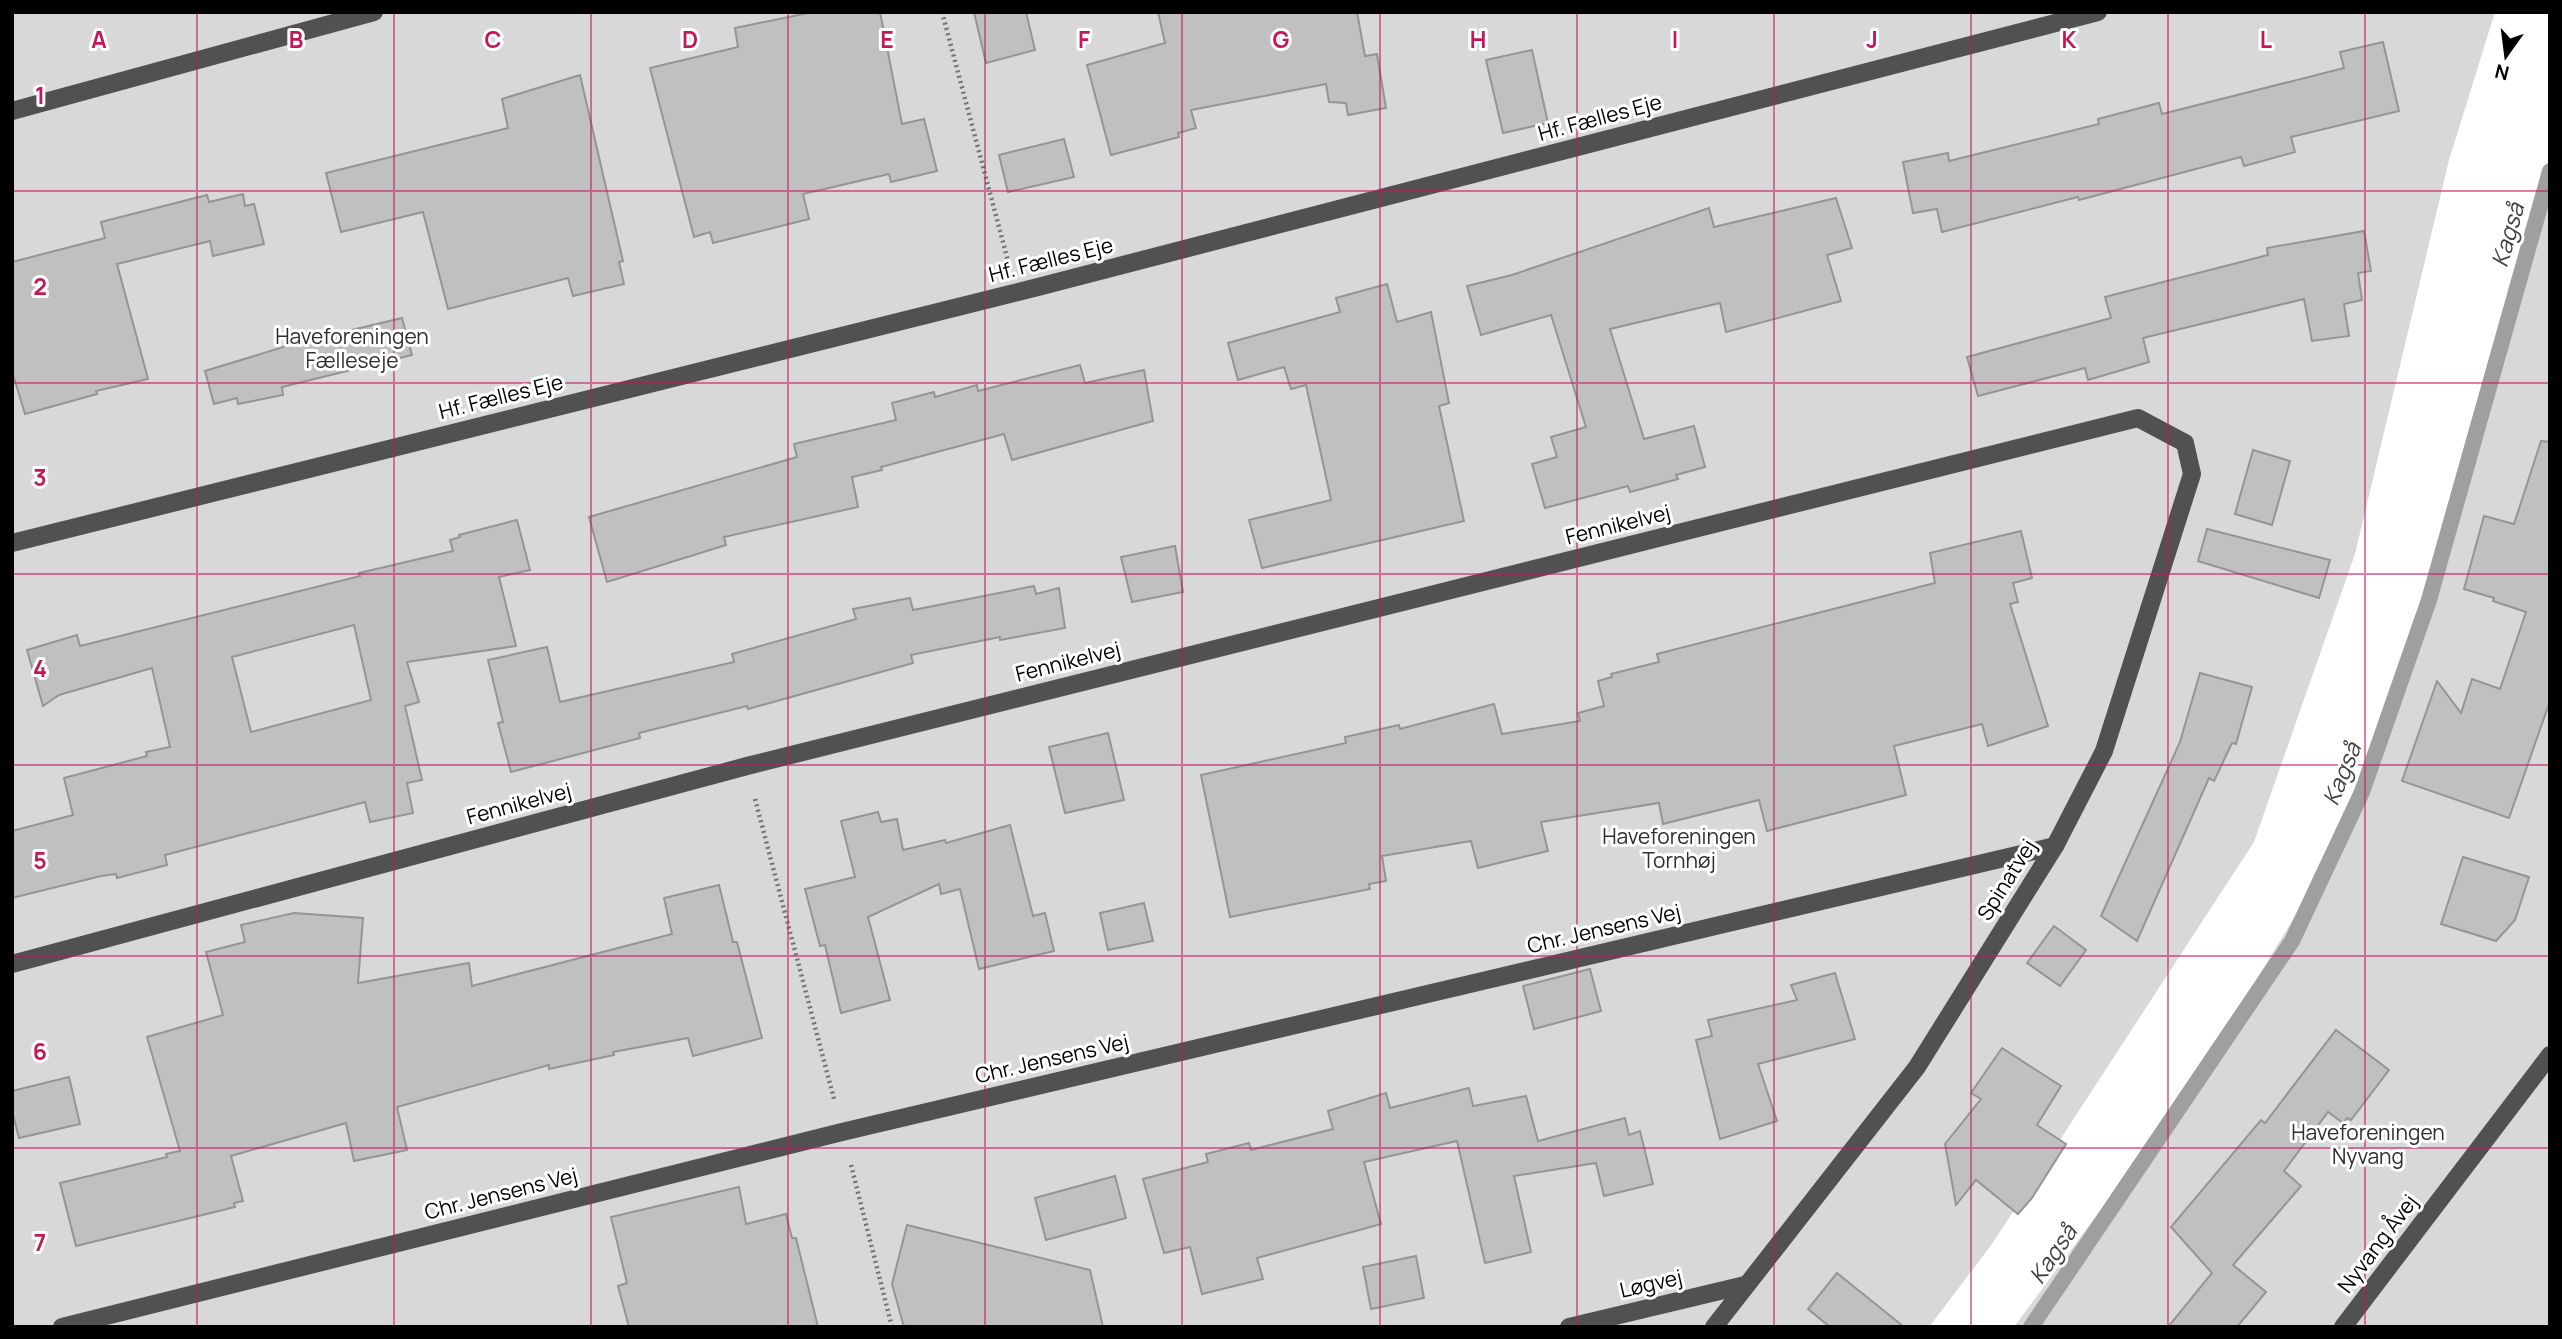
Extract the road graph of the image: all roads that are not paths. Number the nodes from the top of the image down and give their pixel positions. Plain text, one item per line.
1 (374, 12) edge
2 (2098, 12) edge
3 (12, 111) edge
4 (2138, 418) joint
5 (12, 543) edge
6 (2055, 846) junction
7 (12, 964) edge
8 (2550, 1055) edge
9 (1745, 1285) junction
10 (62, 1327) edge
11 (1569, 1327) edge
12 (1714, 1327) edge
13 (2343, 1327) edge

1 - 3 lane
2 - 5 lane, Hf. Fælles Eje
4 - 6 lane, Spinatvej
4 - 7 lane, Fennikelvej
6 - 9 lane, Spinatvej
6 - 10 lane, Chr. Jensens Vej
8 - 13 lane, Nyvang Åvej
9 - 11 lane, Løgvej
9 - 12 lane, Spinatvej

